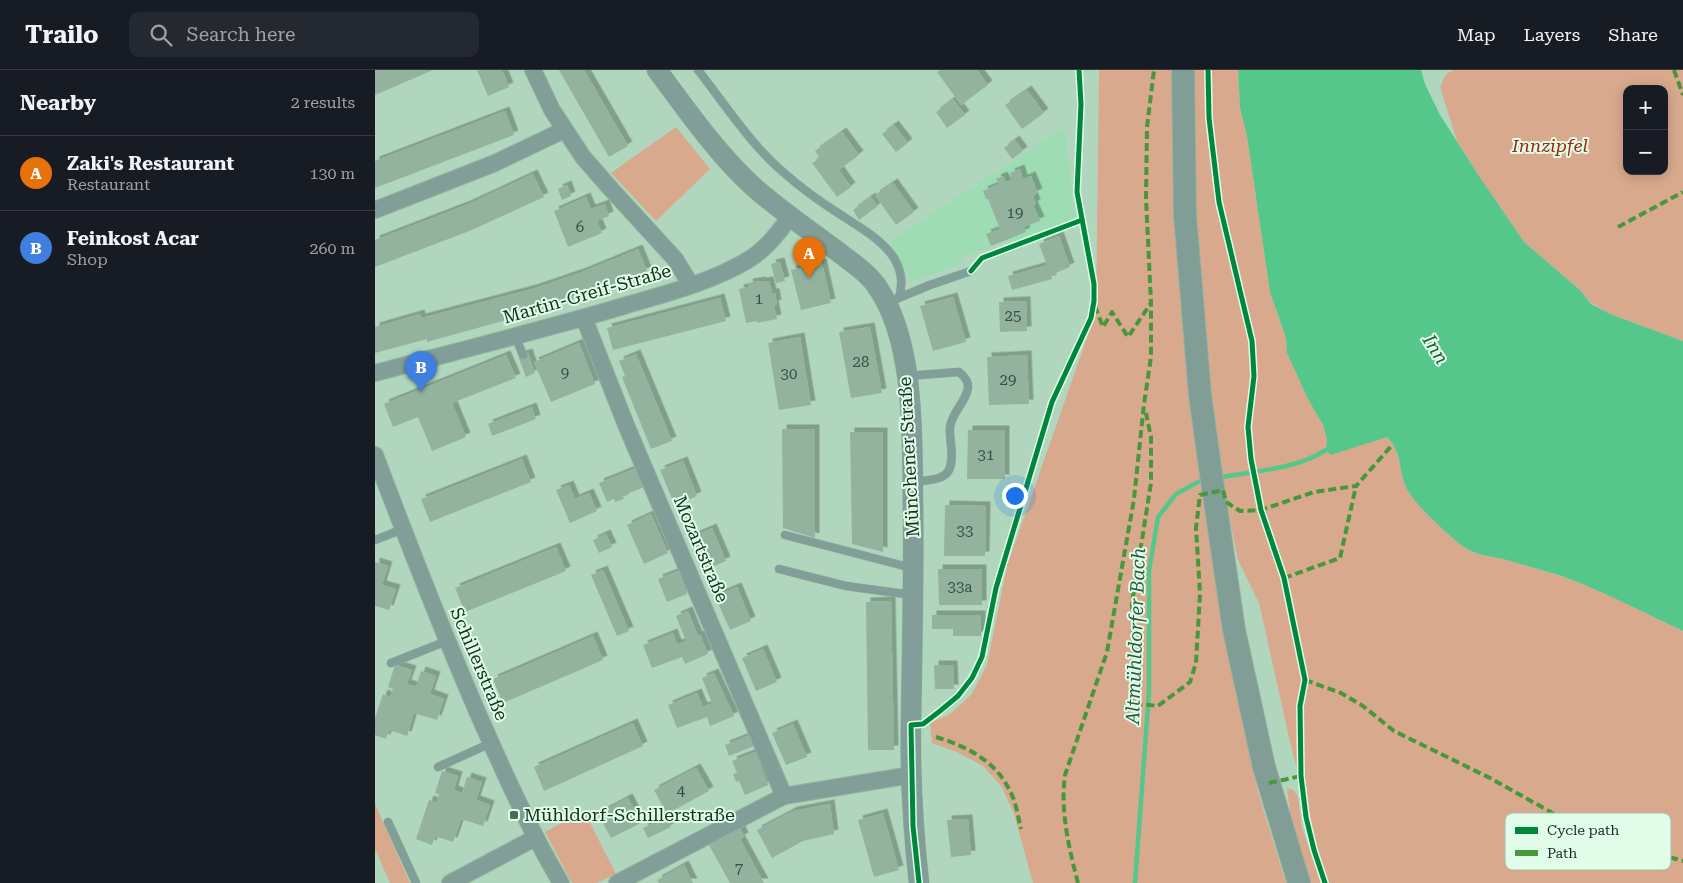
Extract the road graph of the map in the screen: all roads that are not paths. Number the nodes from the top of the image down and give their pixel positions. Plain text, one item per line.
1 (533, 70) edge
2 (657, 70) edge
3 (698, 70) edge
4 (1183, 70) edge
5 (564, 130) junction
6 (375, 210) edge
7 (790, 217) junction
8 (971, 271) dead end
9 (691, 285) junction
10 (893, 300) junction
11 (584, 318) junction
12 (515, 336) junction
13 (523, 355) dead end
14 (375, 373) edge
15 (907, 376) junction
16 (375, 455) edge
17 (913, 482) junction
18 (403, 529) junction
19 (785, 536) dead end
20 (375, 540) edge
21 (913, 568) junction
22 (779, 569) dead end
23 (913, 595) junction
24 (447, 641) junction
25 (391, 663) dead end
26 (491, 743) junction
27 (438, 767) dead end
28 (911, 775) junction
29 (784, 796) junction
30 (388, 822) dead end
31 (535, 838) junction
32 (416, 883) edge
33 (450, 883) edge
34 (561, 883) edge
35 (617, 883) edge
36 (919, 883) edge
37 (1299, 883) edge

1 - 5 street
2 - 7 street, Münchener Straße
3 - 10 lane, Münchener Straße
4 - 37 main road
5 - 6 street
5 - 9 street
7 - 9 street, Martin-Greif-Straße
7 - 10 street, Münchener Straße
8 - 10 lane
9 - 11 street, Martin-Greif-Straße
10 - 15 street, Münchener Straße
11 - 12 street, Martin-Greif-Straße
11 - 29 street, Mozartstraße
12 - 13 lane
12 - 14 street, Martin-Greif-Straße
15 - 17 street, Münchener Straße
15 - 17 lane
16 - 18 street, Schillerstraße
17 - 21 street, Münchener Straße
18 - 20 lane
18 - 24 street, Schillerstraße
19 - 21 lane
21 - 23 street, Münchener Straße
22 - 23 lane
23 - 28 street, Münchener Straße
24 - 25 lane
24 - 26 street, Schillerstraße
26 - 27 lane
26 - 31 street, Schillerstraße
28 - 29 street
28 - 36 street, Münchener Straße
29 - 35 street
30 - 32 lane
31 - 33 street
31 - 34 street, Schillerstraße

